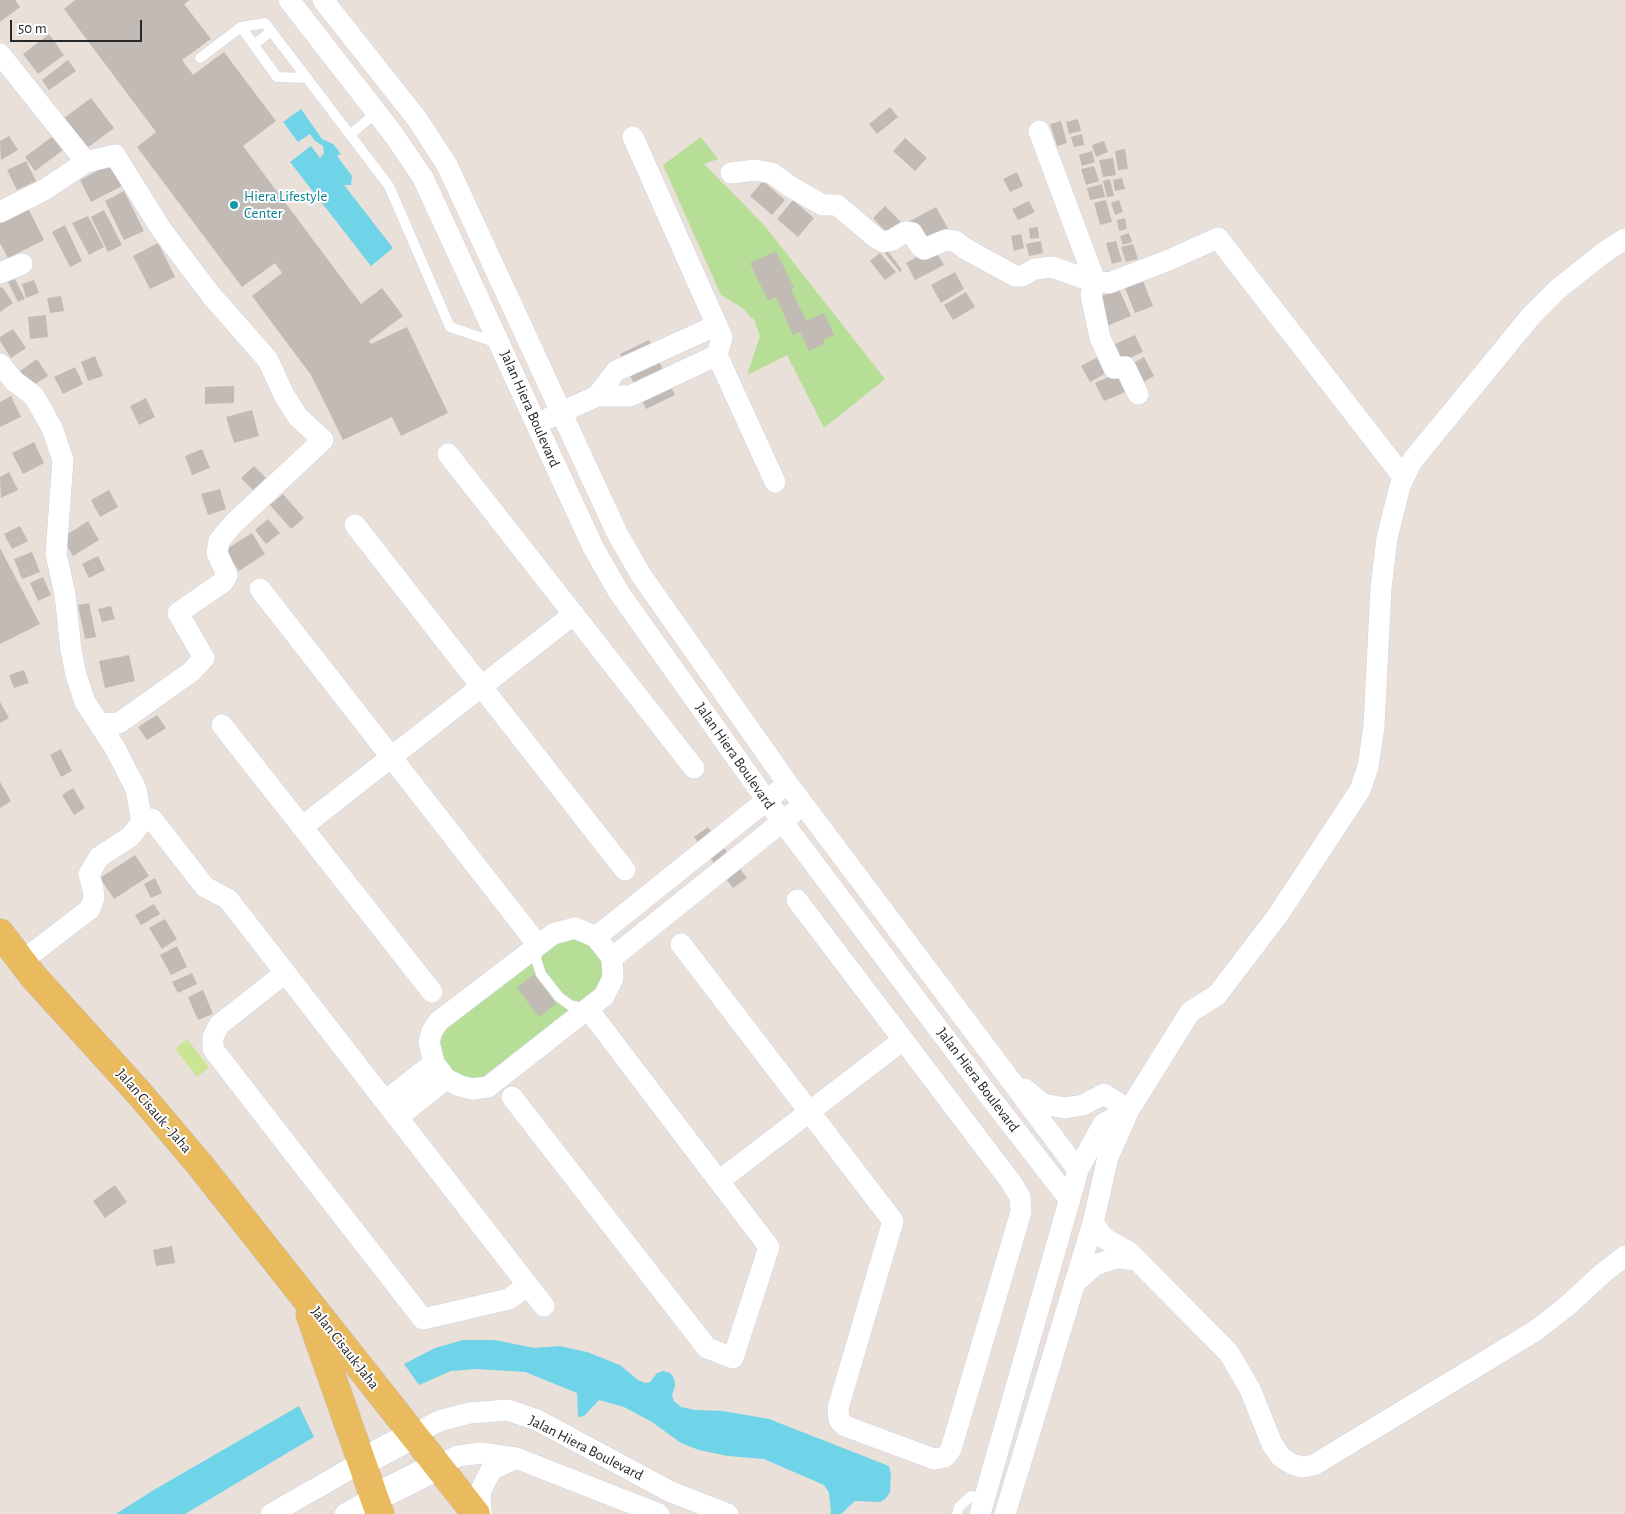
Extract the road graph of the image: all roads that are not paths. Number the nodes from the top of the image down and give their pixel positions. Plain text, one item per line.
1 (288, 0) edge
2 (324, 0) edge
3 (241, 27) junction
4 (271, 31) junction
5 (254, 45) junction
6 (0, 54) edge
7 (200, 58) dead end
8 (307, 78) junction
9 (377, 112) junction
10 (1040, 131) dead end
11 (350, 135) junction
12 (633, 137) dead end
13 (86, 162) junction
14 (731, 173) dead end
15 (0, 212) edge
16 (1625, 239) edge
17 (22, 264) dead end
18 (0, 273) edge
19 (1095, 281) junction
20 (717, 325) junction
21 (501, 345) junction
22 (717, 355) junction
23 (0, 364) edge
24 (1138, 394) dead end
25 (597, 396) junction
26 (561, 413) junction
27 (535, 424) junction
28 (448, 454) dead end
29 (1404, 478) junction
30 (775, 482) dead end
31 (355, 525) dead end
32 (260, 589) dead end
33 (574, 614) junction
34 (481, 687) junction
35 (98, 724) junction
36 (222, 725) dead end
37 (391, 757) junction
38 (694, 768) dead end
39 (788, 784) junction
40 (766, 801) junction
41 (804, 804) junction
42 (152, 819) dead end
43 (782, 822) junction
44 (302, 827) junction
45 (694, 859) junction
46 (625, 870) dead end
47 (710, 879) junction
48 (797, 900) dead end
49 (0, 933) edge
50 (596, 937) junction
51 (681, 944) dead end
52 (538, 945) junction
53 (612, 958) junction
54 (22, 961) junction
55 (285, 973) junction
56 (432, 992) dead end
57 (588, 1009) junction
58 (903, 1040) junction
59 (440, 1071) junction
60 (1006, 1074) junction
61 (512, 1097) dead end
62 (391, 1109) junction
63 (1129, 1110) junction
64 (810, 1112) junction
65 (1078, 1170) junction
66 (1104, 1177) junction
67 (719, 1181) junction
68 (1070, 1200) junction
69 (1094, 1214) junction
70 (1625, 1256) edge
71 (1137, 1260) junction
72 (1074, 1284) junction
73 (528, 1285) junction
74 (302, 1294) junction
75 (544, 1306) dead end
76 (413, 1435) junction
77 (516, 1458) junction
78 (362, 1462) junction
79 (438, 1466) junction
80 (377, 1506) edge
81 (982, 1507) edge
82 (1009, 1511) edge
83 (271, 1514) edge
84 (345, 1514) edge
85 (476, 1514) edge
86 (481, 1514) edge
87 (659, 1514) edge
88 (728, 1514) edge
89 (957, 1514) edge

1 - 9 street, Jalan Hiera Boulevard
2 - 26 street, Jalan Hiera Boulevard
3 - 4 lane
3 - 5 lane
3 - 7 lane
4 - 5 lane
4 - 8 lane
5 - 8 lane
6 - 13 street
8 - 11 lane
9 - 11 lane
9 - 21 street, Jalan Hiera Boulevard
10 - 19 street
11 - 21 lane
12 - 20 street
13 - 15 street
13 - 35 street
14 - 19 street
16 - 29 street
17 - 18 street
19 - 24 street
19 - 29 street
20 - 22 street
20 - 25 street
21 - 27 street, Jalan Hiera Boulevard
22 - 25 street
22 - 30 street
23 - 35 street
25 - 26 street
26 - 27 street
26 - 39 street, Jalan Hiera Boulevard
27 - 40 street, Jalan Hiera Boulevard
28 - 33 street
29 - 63 street
31 - 34 street
32 - 37 street
33 - 34 street
33 - 38 street
34 - 37 street
34 - 46 street
35 - 54 street
36 - 44 street
37 - 44 street
37 - 52 street
39 - 40 street
39 - 41 street, Jalan Hiera Boulevard
40 - 43 street, Jalan Hiera Boulevard
40 - 45 street
41 - 43 street
41 - 60 street, Jalan Hiera Boulevard
42 - 55 street
43 - 47 street
43 - 68 street, Jalan Hiera Boulevard
44 - 56 street
45 - 47 street
45 - 50 street
47 - 53 street
48 - 58 street
49 - 54 main road, Jalan Cisauk - Jaha
50 - 52 street
50 - 53 street
51 - 64 street
52 - 57 lane
52 - 59 street
53 - 57 street
54 - 74 main road, Jalan Cisauk - Jaha
55 - 62 street
55 - 73 street
57 - 59 street
57 - 67 street
58 - 64 street
58 - 64 street
59 - 62 street
60 - 63 street
60 - 65 street, Jalan Hiera Boulevard
61 - 67 street
62 - 73 street
63 - 65 street
63 - 66 street
64 - 67 street
65 - 66 street
65 - 68 street
66 - 69 street
68 - 69 street
68 - 81 street
69 - 71 street
69 - 72 street
70 - 71 street
71 - 72 street
72 - 82 street
73 - 75 street
74 - 76 main road, Jalan Cisauk-Jaha
74 - 78 main road, Jalan Cisauk-Jaha
76 - 78 main road
76 - 79 main road, Jalan Cisauk-Jaha
76 - 88 street, Jalan Hiera Boulevard
77 - 79 street, Jalan Hiera Boulevard
77 - 86 street
77 - 87 street, Jalan Hiera Boulevard
78 - 80 main road, Jalan Cisauk-Jaha
78 - 83 street
79 - 80 main road
79 - 85 main road, Jalan Cisauk-Jaha
80 - 84 street
81 - 82 street
81 - 89 lane

